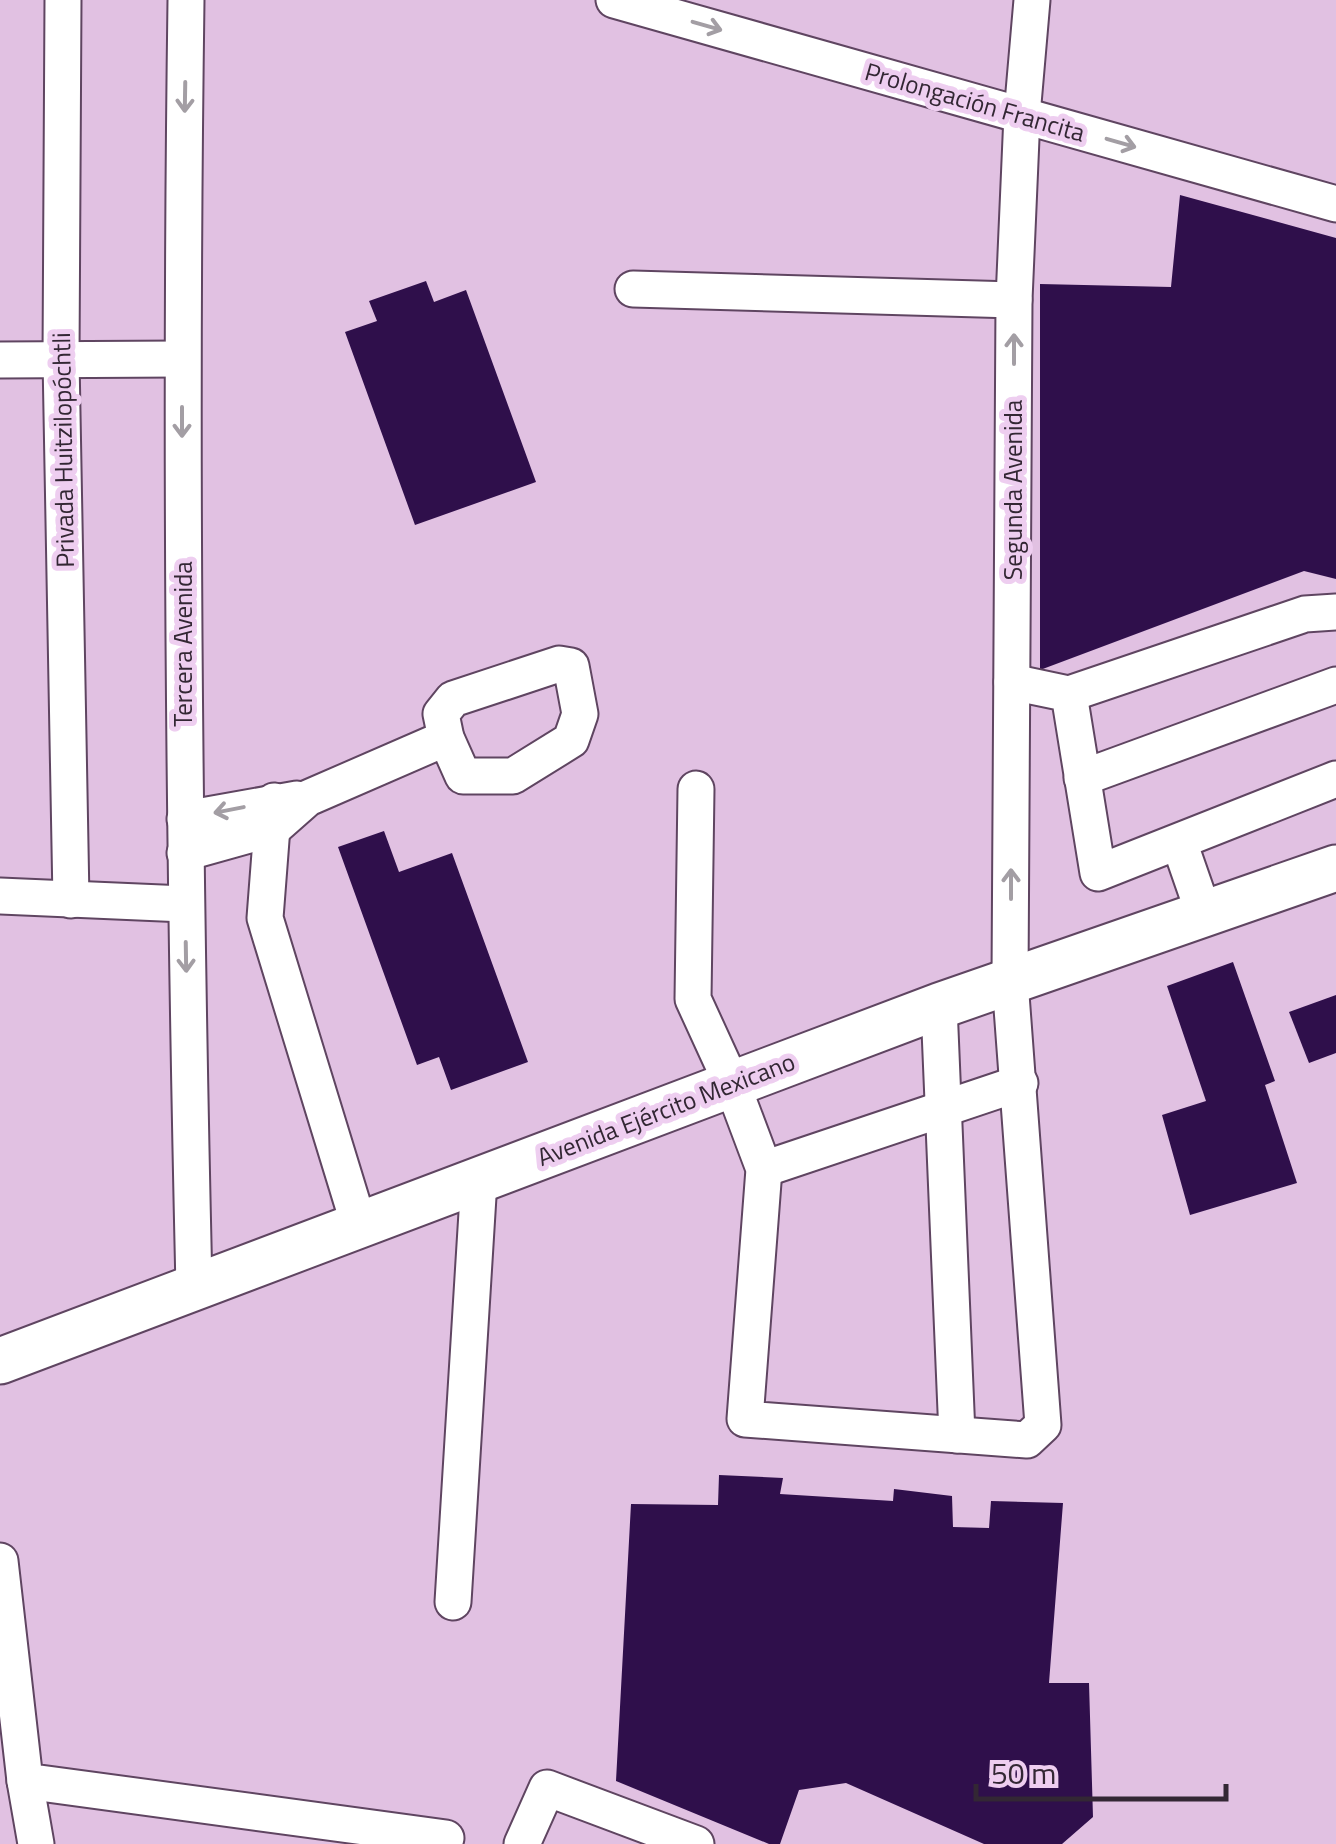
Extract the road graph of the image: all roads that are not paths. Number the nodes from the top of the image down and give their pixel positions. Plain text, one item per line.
1 (63, 0) edge
2 (186, 0) edge
3 (614, 0) edge
4 (1032, 0) edge
5 (1022, 115) junction
6 (1336, 204) edge
7 (632, 289) dead end
8 (1014, 300) junction
9 (181, 359) junction
10 (0, 360) edge
11 (61, 360) junction
12 (1336, 612) edge
13 (1012, 682) junction
14 (1336, 685) edge
15 (1068, 694) junction
16 (446, 738) dead end
17 (1082, 778) junction
18 (1336, 778) edge
19 (696, 788) dead end
20 (285, 809) junction
21 (185, 836) junction
22 (1179, 842) junction
23 (1336, 868) edge
24 (0, 896) edge
25 (71, 900) junction
26 (185, 904) junction
27 (1204, 914) junction
28 (1010, 982) junction
29 (939, 1006) junction
30 (1020, 1083) junction
31 (732, 1084) junction
32 (946, 1108) junction
33 (764, 1169) junction
34 (479, 1180) junction
35 (359, 1225) junction
36 (194, 1287) junction
37 (0, 1361) edge
38 (957, 1435) junction
39 (0, 1561) edge
40 (453, 1602) dead end
41 (25, 1780) junction
42 (305, 1832) edge
43 (446, 1838) dead end
44 (36, 1844) edge
45 (522, 1844) edge
46 (696, 1844) edge

1 - 11 street, Privada Huitzilopóchtli
2 -> 9 street, Tercera Avenida
3 -> 5 street, Prolongación Francita
4 - 5 street, Segunda Avenida
5 -> 6 street, Prolongación Francita
5 - 8 street, Segunda Avenida
7 - 8 street
13 -> 8 street, Segunda Avenida
9 - 11 street
9 -> 21 street, Tercera Avenida
10 - 11 street
11 - 25 street, Privada Huitzilopóchtli
12 - 15 street
13 - 15 street
28 -> 13 street, Segunda Avenida
14 - 17 street
15 - 17 street
16 - 20 street
17 - 22 street
18 - 22 street
19 - 31 street
20 - 21 street
20 - 35 street
21 - 26 street, Tercera Avenida
22 - 27 street
23 - 27 main road, Avenida Ejército Mexicano
24 - 25 street
25 - 26 street
26 -> 36 street, Tercera Avenida
27 - 28 main road, Avenida Ejército Mexicano
28 - 29 main road, Avenida Ejército Mexicano
28 - 30 street, Segunda Avenida
29 - 31 main road, Avenida Ejército Mexicano
29 - 32 street
30 - 32 street
30 - 38 street, Segunda Avenida
31 - 33 street
31 - 34 main road, Avenida Ejército Mexicano
32 - 33 street
32 - 38 street
33 - 38 street
34 - 35 main road, Avenida Ejército Mexicano
34 - 40 street
35 - 36 main road, Avenida Ejército Mexicano
36 - 37 main road, Avenida Ejército Mexicano
39 - 41 street
41 - 42 street
41 - 44 street
42 - 43 street
45 - 46 street

